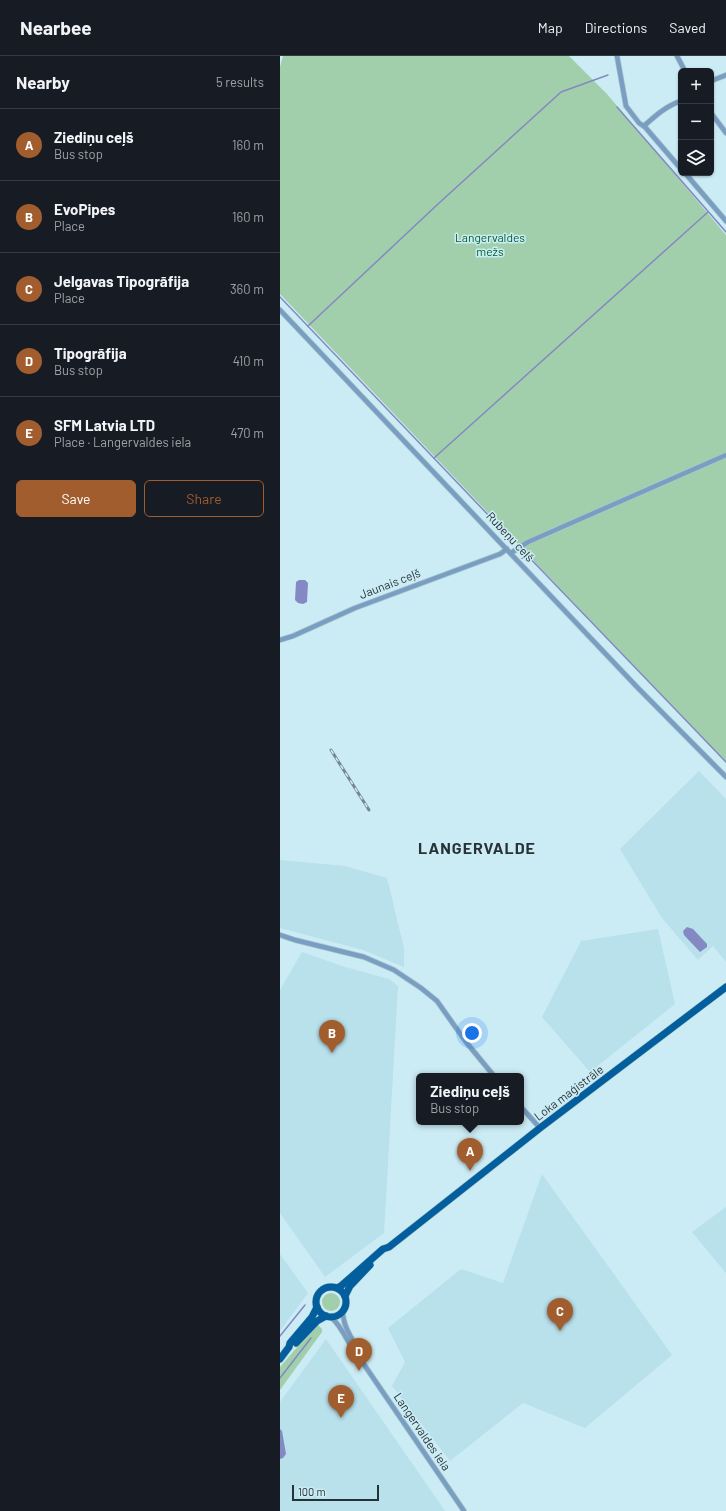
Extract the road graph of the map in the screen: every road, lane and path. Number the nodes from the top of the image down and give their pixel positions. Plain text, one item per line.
1 (616, 56) edge
2 (677, 56) edge
3 (683, 68) edge
4 (726, 74) edge
5 (714, 80) edge
6 (678, 102) edge
7 (714, 118) edge
8 (644, 126) junction
9 (726, 133) edge
10 (678, 166) edge
11 (688, 176) edge
12 (726, 220) edge
13 (280, 310) edge
14 (726, 456) edge
15 (507, 549) junction
16 (511, 553) junction
17 (280, 640) edge
18 (726, 777) edge
19 (280, 935) edge
20 (726, 987) edge
21 (492, 1073) edge
22 (524, 1110) edge
23 (540, 1128) junction
24 (389, 1246) junction
25 (337, 1288) junction
26 (345, 1296) junction
27 (317, 1306) junction
28 (343, 1311) junction
29 (328, 1316) junction
30 (289, 1347) junction
31 (280, 1359) edge
32 (363, 1363) junction
33 (464, 1511) edge

1 - 8 street
2 - 3 street
4 - 5 street
6 - 8 street
7 - 9 street
8 - 10 street
11 - 12 street
13 - 15 street, Rubeņu ceļš
14 - 16 street
15 - 16 street, Rubeņu ceļš
15 - 17 street, Jaunais ceļš
16 - 18 street, Rubeņu ceļš
19 - 21 street
20 - 23 main road, Loka maģistrāle
22 - 23 street
23 - 24 main road, Loka maģistrāle
24 - 25 main road, Loka maģistrāle
24 - 26 main road, Loka maģistrāle
25 - 26 main road
25 - 27 main road, Loka maģistrāle
26 - 28 main road, Loka maģistrāle
27 - 29 main road
27 - 30 main road, Loka maģistrāle
28 - 29 main road, Loka maģistrāle
28 - 32 street, Langervaldes iela
29 - 30 main road, Loka maģistrāle
29 - 32 street, Langervaldes iela
30 - 31 main road, Loka maģistrāle
32 - 33 street, Langervaldes iela

